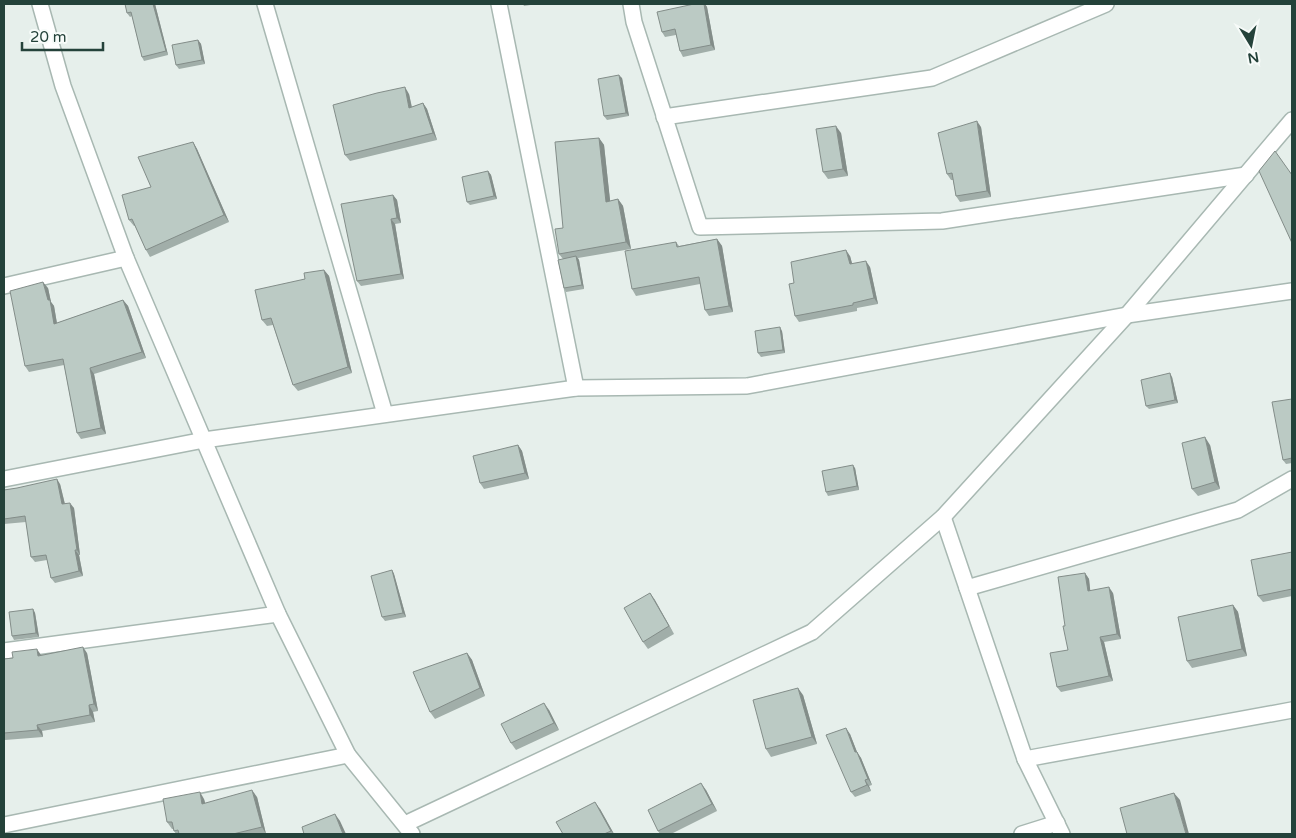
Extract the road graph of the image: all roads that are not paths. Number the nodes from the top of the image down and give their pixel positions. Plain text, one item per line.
1 (40, 4) edge
2 (265, 4) edge
3 (499, 4) edge
4 (631, 4) edge
5 (1106, 4) edge
6 (664, 117) junction
7 (1292, 120) edge
8 (1246, 175) junction
9 (126, 258) junction
10 (4, 286) edge
11 (1292, 291) edge
12 (1128, 314) junction
13 (576, 388) junction
14 (385, 414) junction
15 (204, 440) junction
16 (4, 479) edge
17 (1292, 479) edge
18 (943, 517) junction
19 (967, 588) junction
20 (278, 614) junction
21 (4, 651) edge
22 (1292, 710) edge
23 (348, 755) junction
24 (1025, 759) junction
25 (4, 825) edge
26 (1059, 828) edge
27 (409, 829) edge
28 (1022, 834) edge

1 - 9 street
2 - 14 street
3 - 13 street
4 - 6 street
5 - 6 street
6 - 8 street
7 - 8 street
8 - 12 street
9 - 10 street
9 - 15 street
11 - 12 street
12 - 13 street
12 - 18 street
13 - 14 street
14 - 15 street
15 - 16 street
15 - 20 street
17 - 19 street
18 - 19 street
18 - 27 street
19 - 24 street
20 - 21 street
20 - 23 street
22 - 24 street
23 - 25 street
23 - 27 street
24 - 26 street
26 - 28 street

